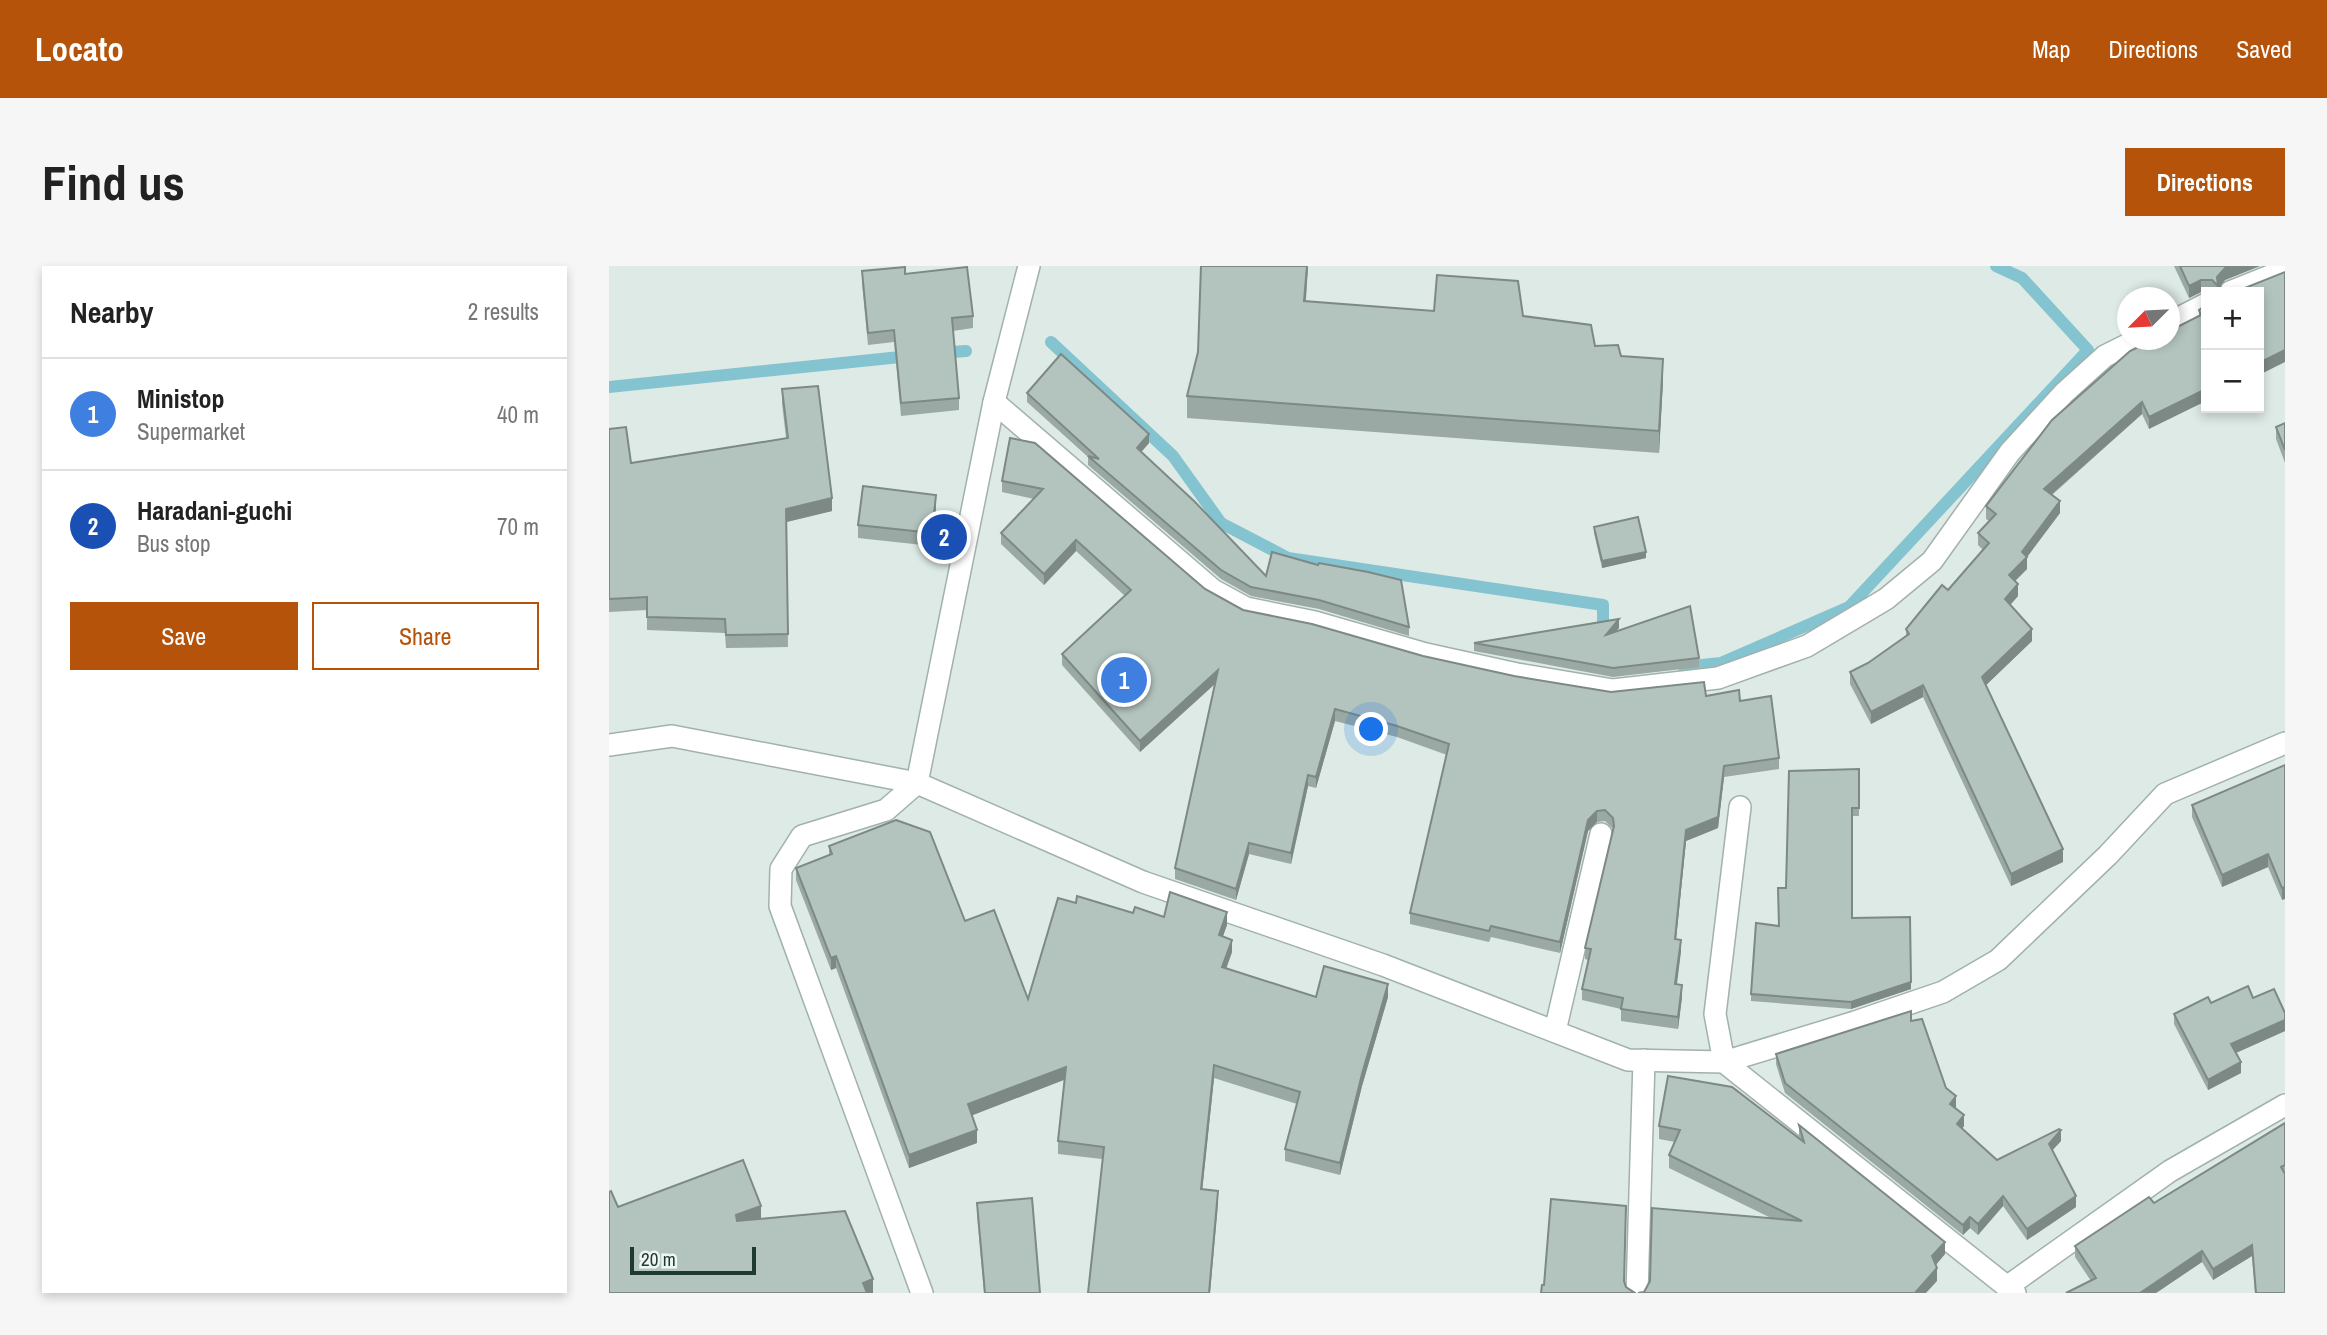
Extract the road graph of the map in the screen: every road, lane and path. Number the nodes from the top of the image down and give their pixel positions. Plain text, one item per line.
1 (1029, 266) edge
2 (2285, 270) edge
3 (2242, 287) edge
4 (2201, 307) edge
5 (2180, 317) edge
6 (2117, 350) edge
7 (994, 402) junction
8 (2285, 743) edge
9 (609, 745) edge
10 (917, 783) junction
11 (1739, 807) dead end
12 (1601, 834) dead end
13 (1555, 1031) junction
14 (1644, 1060) junction
15 (1724, 1062) junction
16 (2285, 1105) edge
17 (2011, 1290) edge
18 (922, 1293) edge
19 (1637, 1293) edge

1 - 7 street
2 - 3 street
4 - 5 street
6 - 7 street
7 - 10 street
8 - 15 street
9 - 10 street
10 - 13 street
10 - 18 street
11 - 15 street
12 - 13 street
13 - 14 street
14 - 15 street
14 - 19 street
15 - 17 street
16 - 17 street

